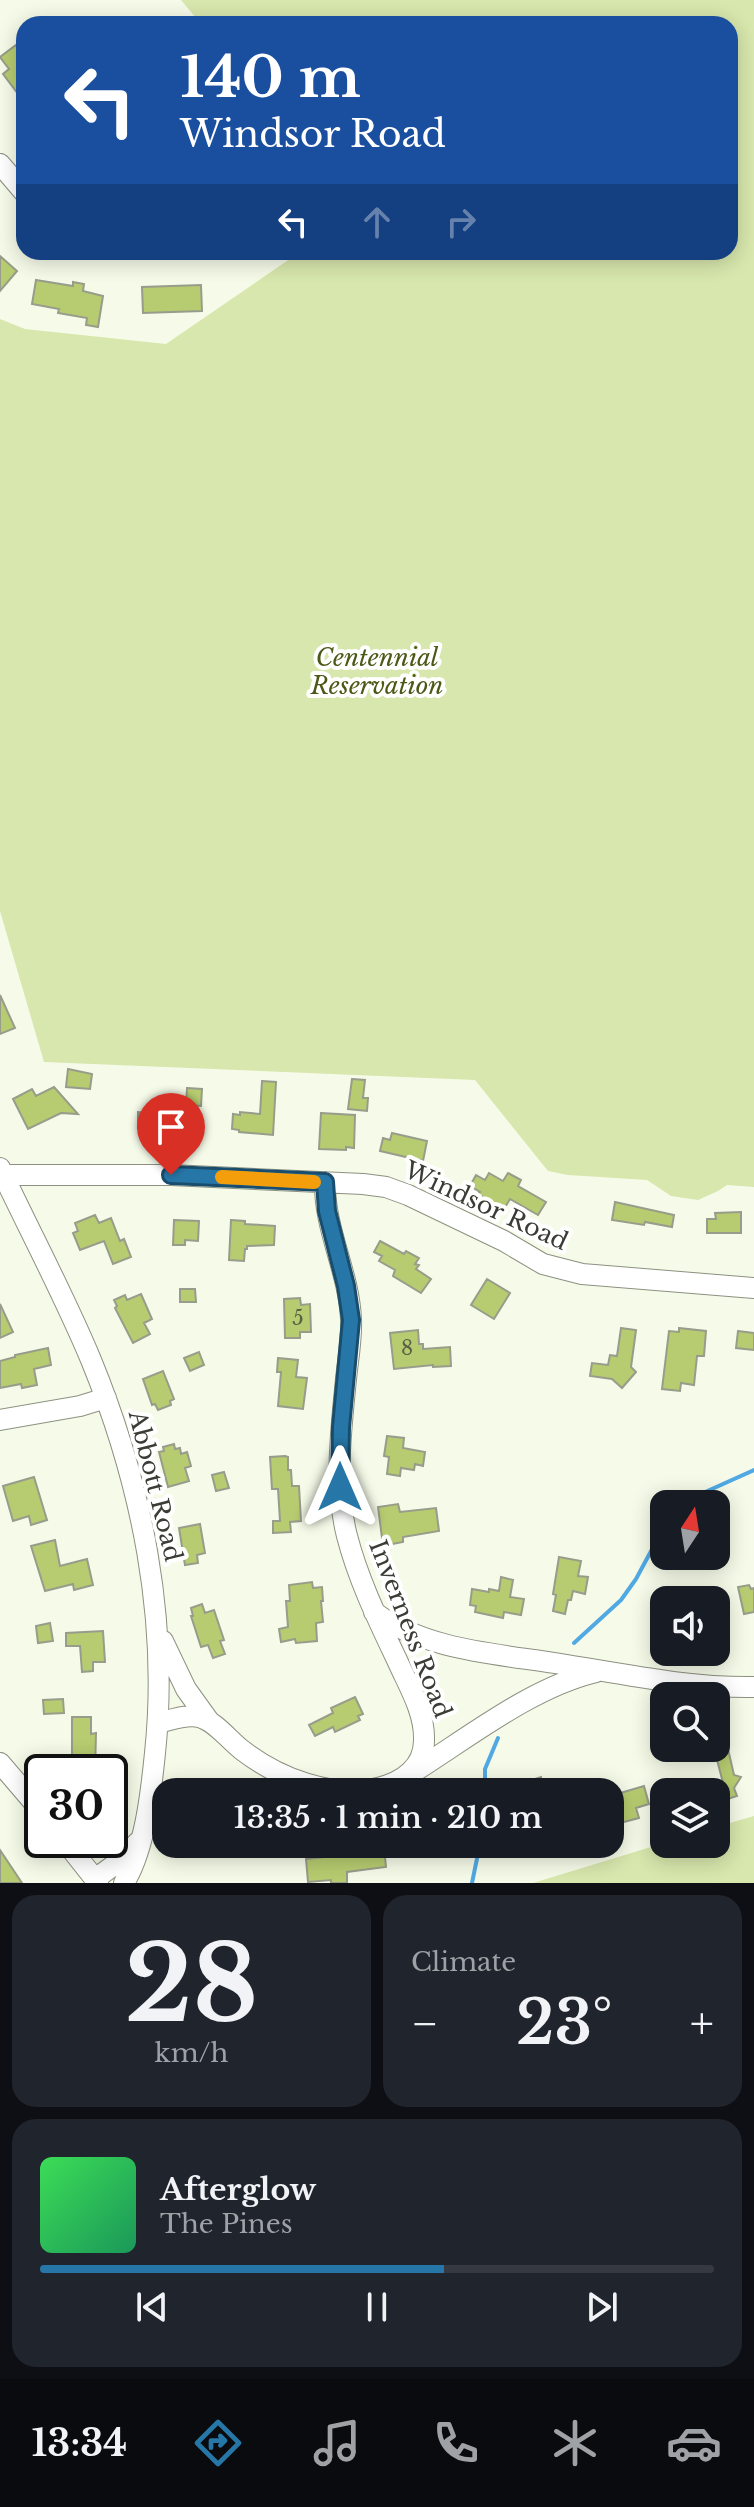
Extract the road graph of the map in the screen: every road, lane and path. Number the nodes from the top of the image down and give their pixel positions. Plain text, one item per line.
1 (0, 164) edge
2 (16, 183) edge
3 (1, 1173) edge
4 (325, 1182) junction
5 (754, 1288) edge
6 (106, 1398) junction
7 (0, 1420) edge
8 (374, 1612) junction
9 (156, 1617) junction
10 (602, 1670) junction
11 (754, 1687) edge
12 (209, 1721) junction
13 (158, 1723) junction
14 (0, 1763) edge
15 (408, 1776) junction
16 (24, 1791) edge
17 (140, 1838) junction
18 (78, 1858) edge
19 (97, 1881) edge
20 (124, 1883) edge

1 - 2 street
3 - 4 street, Windsor Road
3 - 6 street, Abbott Road
4 - 5 street, Windsor Road
4 - 8 street, Inverness Road
6 - 7 street
6 - 9 street, Abbott Road
8 - 10 street
8 - 15 street, Inverness Road
9 - 12 street
9 - 13 street, Abbott Road
10 - 11 street
10 - 15 street
12 - 13 street
12 - 15 street
13 - 17 street, Abbott Road
14 - 16 street
17 - 19 street
17 - 20 street, Abbott Road
18 - 19 street

